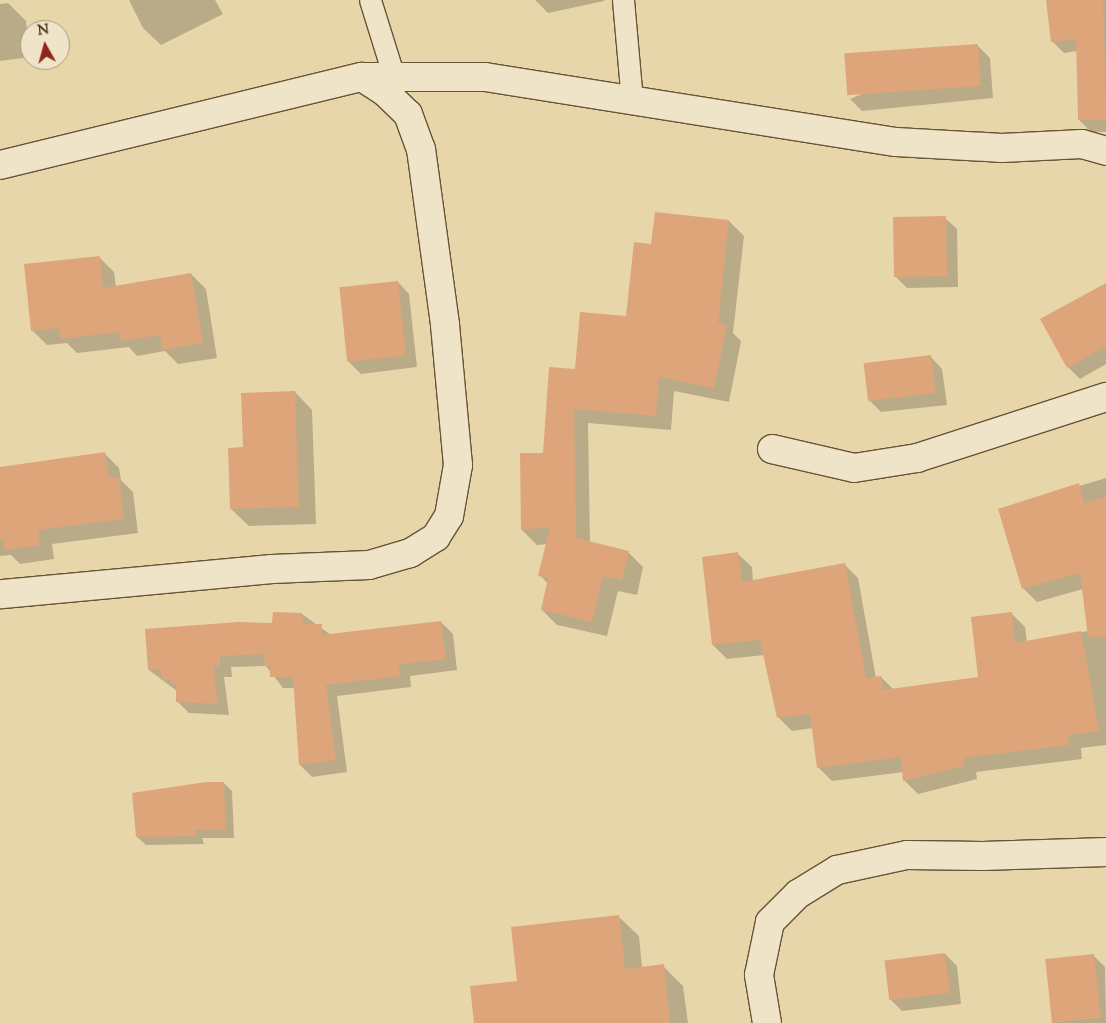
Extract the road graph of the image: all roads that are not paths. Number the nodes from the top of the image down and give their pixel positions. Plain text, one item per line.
1 (370, 0) edge
2 (623, 0) edge
3 (362, 77) junction
4 (394, 77) junction
5 (632, 100) junction
6 (1106, 151) edge
7 (0, 165) edge
8 (1106, 397) edge
9 (772, 449) dead end
10 (0, 594) edge
11 (1106, 852) edge
12 (767, 1023) edge

1 - 4 lane
2 - 5 lane
3 - 4 street
3 - 7 street
3 - 10 street
4 - 5 street
5 - 6 street
8 - 9 street
11 - 12 street

